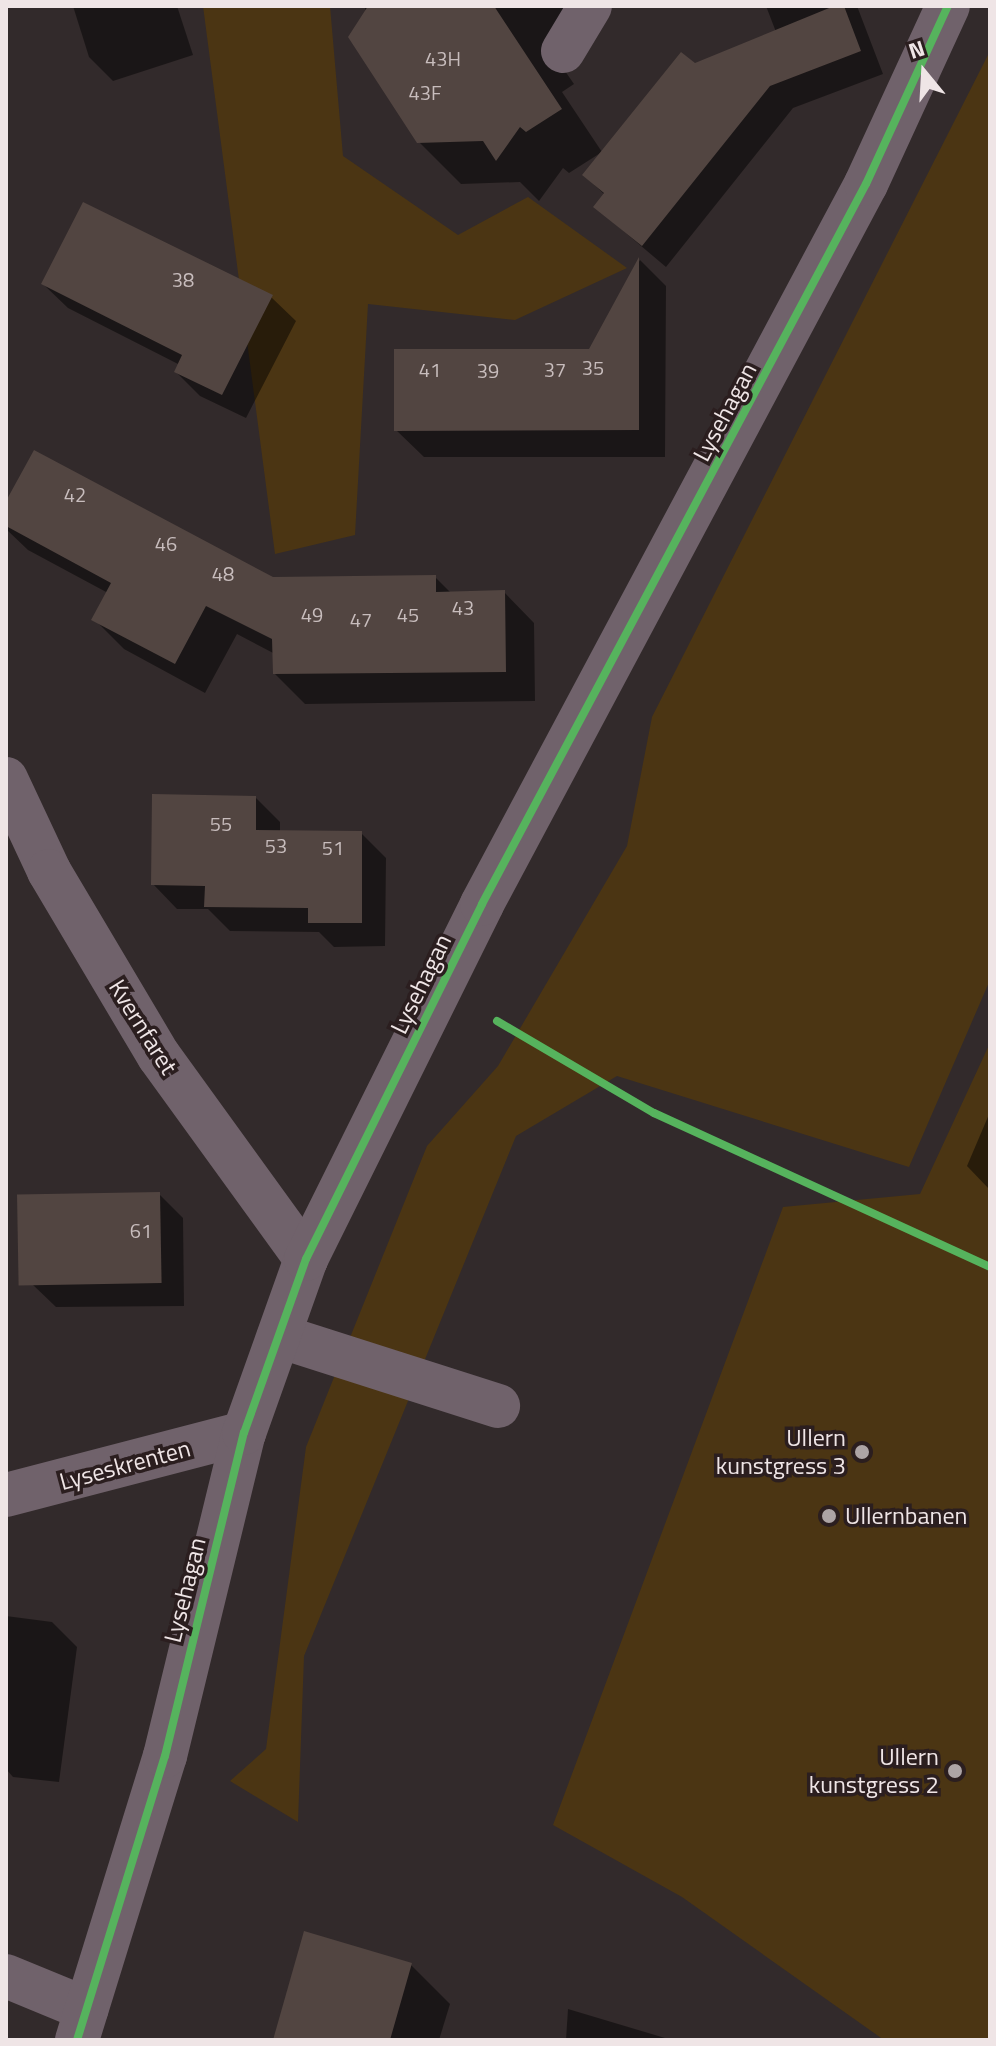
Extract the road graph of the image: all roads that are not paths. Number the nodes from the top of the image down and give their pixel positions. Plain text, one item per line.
1 (590, 6) edge
2 (948, 6) edge
3 (563, 51) dead end
4 (6, 779) edge
5 (306, 1259) junction
6 (279, 1336) junction
7 (498, 1406) dead end
8 (244, 1433) junction
9 (6, 1495) edge
10 (6, 1976) edge
11 (82, 2024) edge

1 - 3 street
2 - 5 street, Lysehagan
4 - 5 street, Kvernfaret
5 - 6 street, Lysehagan
6 - 7 street
6 - 8 street, Lysehagan
8 - 9 street, Lyseskrenten
8 - 11 street, Lysehagan
10 - 11 street, Lysehagan

